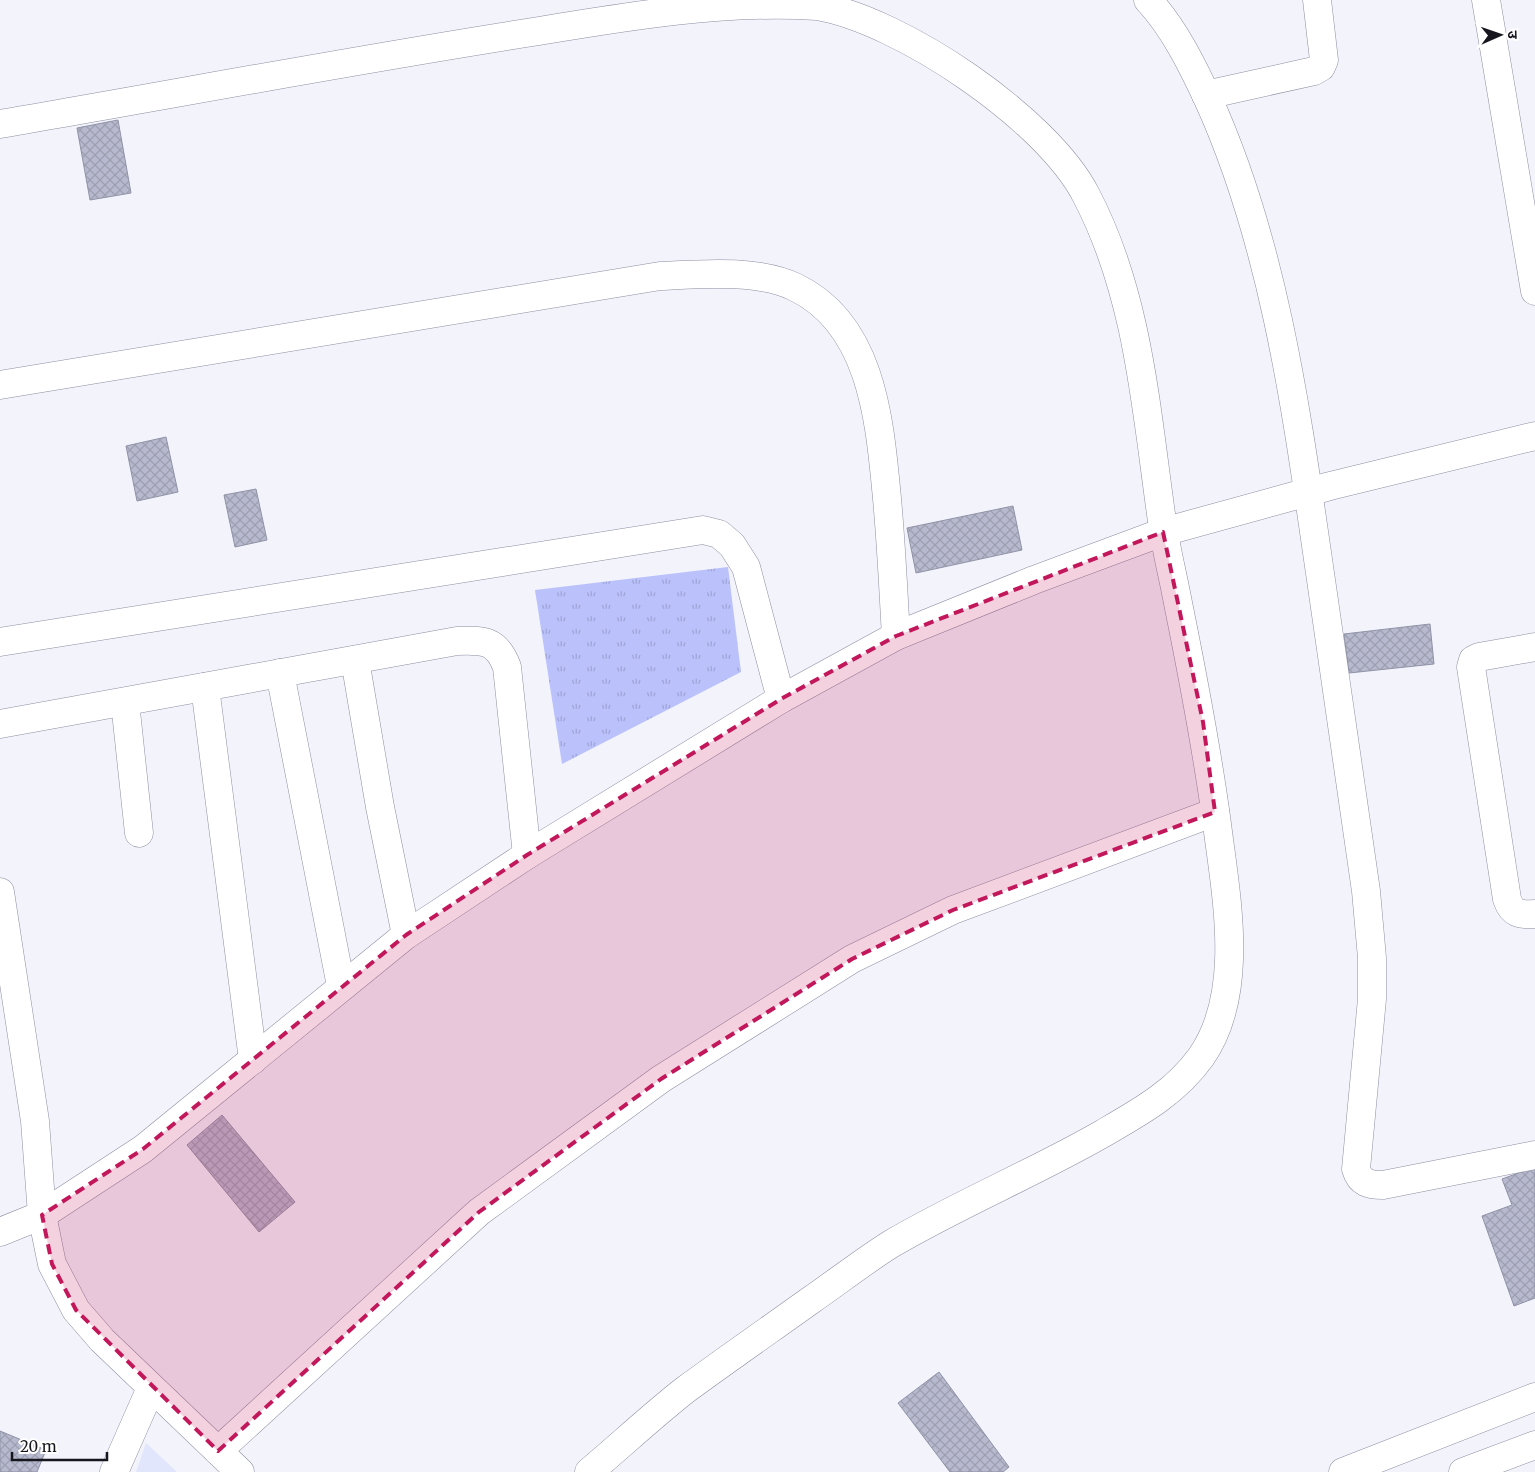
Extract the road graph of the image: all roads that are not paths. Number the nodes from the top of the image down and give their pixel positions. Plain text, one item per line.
1 (1148, 0) edge
2 (1317, 0) edge
3 (1486, 0) edge
4 (1206, 95) junction
5 (0, 124) edge
6 (1535, 291) edge
7 (0, 385) edge
8 (1535, 436) edge
9 (1308, 492) junction
10 (1163, 532) junction
11 (896, 636) junction
12 (0, 642) edge
13 (1535, 647) edge
14 (356, 660) junction
15 (280, 673) junction
16 (205, 687) junction
17 (781, 699) junction
18 (124, 702) junction
19 (0, 724) edge
20 (1215, 812) junction
21 (139, 833) dead end
22 (527, 854) junction
23 (0, 892) edge
24 (1535, 914) edge
25 (406, 935) junction
26 (341, 986) junction
27 (253, 1060) junction
28 (1535, 1155) edge
29 (42, 1215) junction
30 (0, 1232) edge
31 (151, 1388) junction
32 (1535, 1398) edge
33 (1535, 1445) edge
34 (218, 1451) junction
35 (114, 1472) edge
36 (240, 1472) edge
37 (589, 1472) edge
38 (1343, 1472) edge
39 (1463, 1472) edge

1 - 4 street
2 - 4 street
3 - 6 street
4 - 9 street
5 - 10 street
7 - 11 street
8 - 9 street
9 - 10 street
9 - 28 street
10 - 11 street
10 - 20 street
11 - 17 street
12 - 17 street
13 - 24 street
14 - 15 street
14 - 22 street
14 - 25 street
15 - 16 street
15 - 26 street
16 - 18 street
16 - 27 street
17 - 22 street
18 - 19 street
18 - 21 street
20 - 34 street
20 - 37 street
22 - 25 street
23 - 29 street
25 - 26 street
26 - 27 street
27 - 29 street
29 - 30 street
29 - 31 street
31 - 34 street
31 - 35 street
32 - 38 street
33 - 39 street
34 - 36 street

